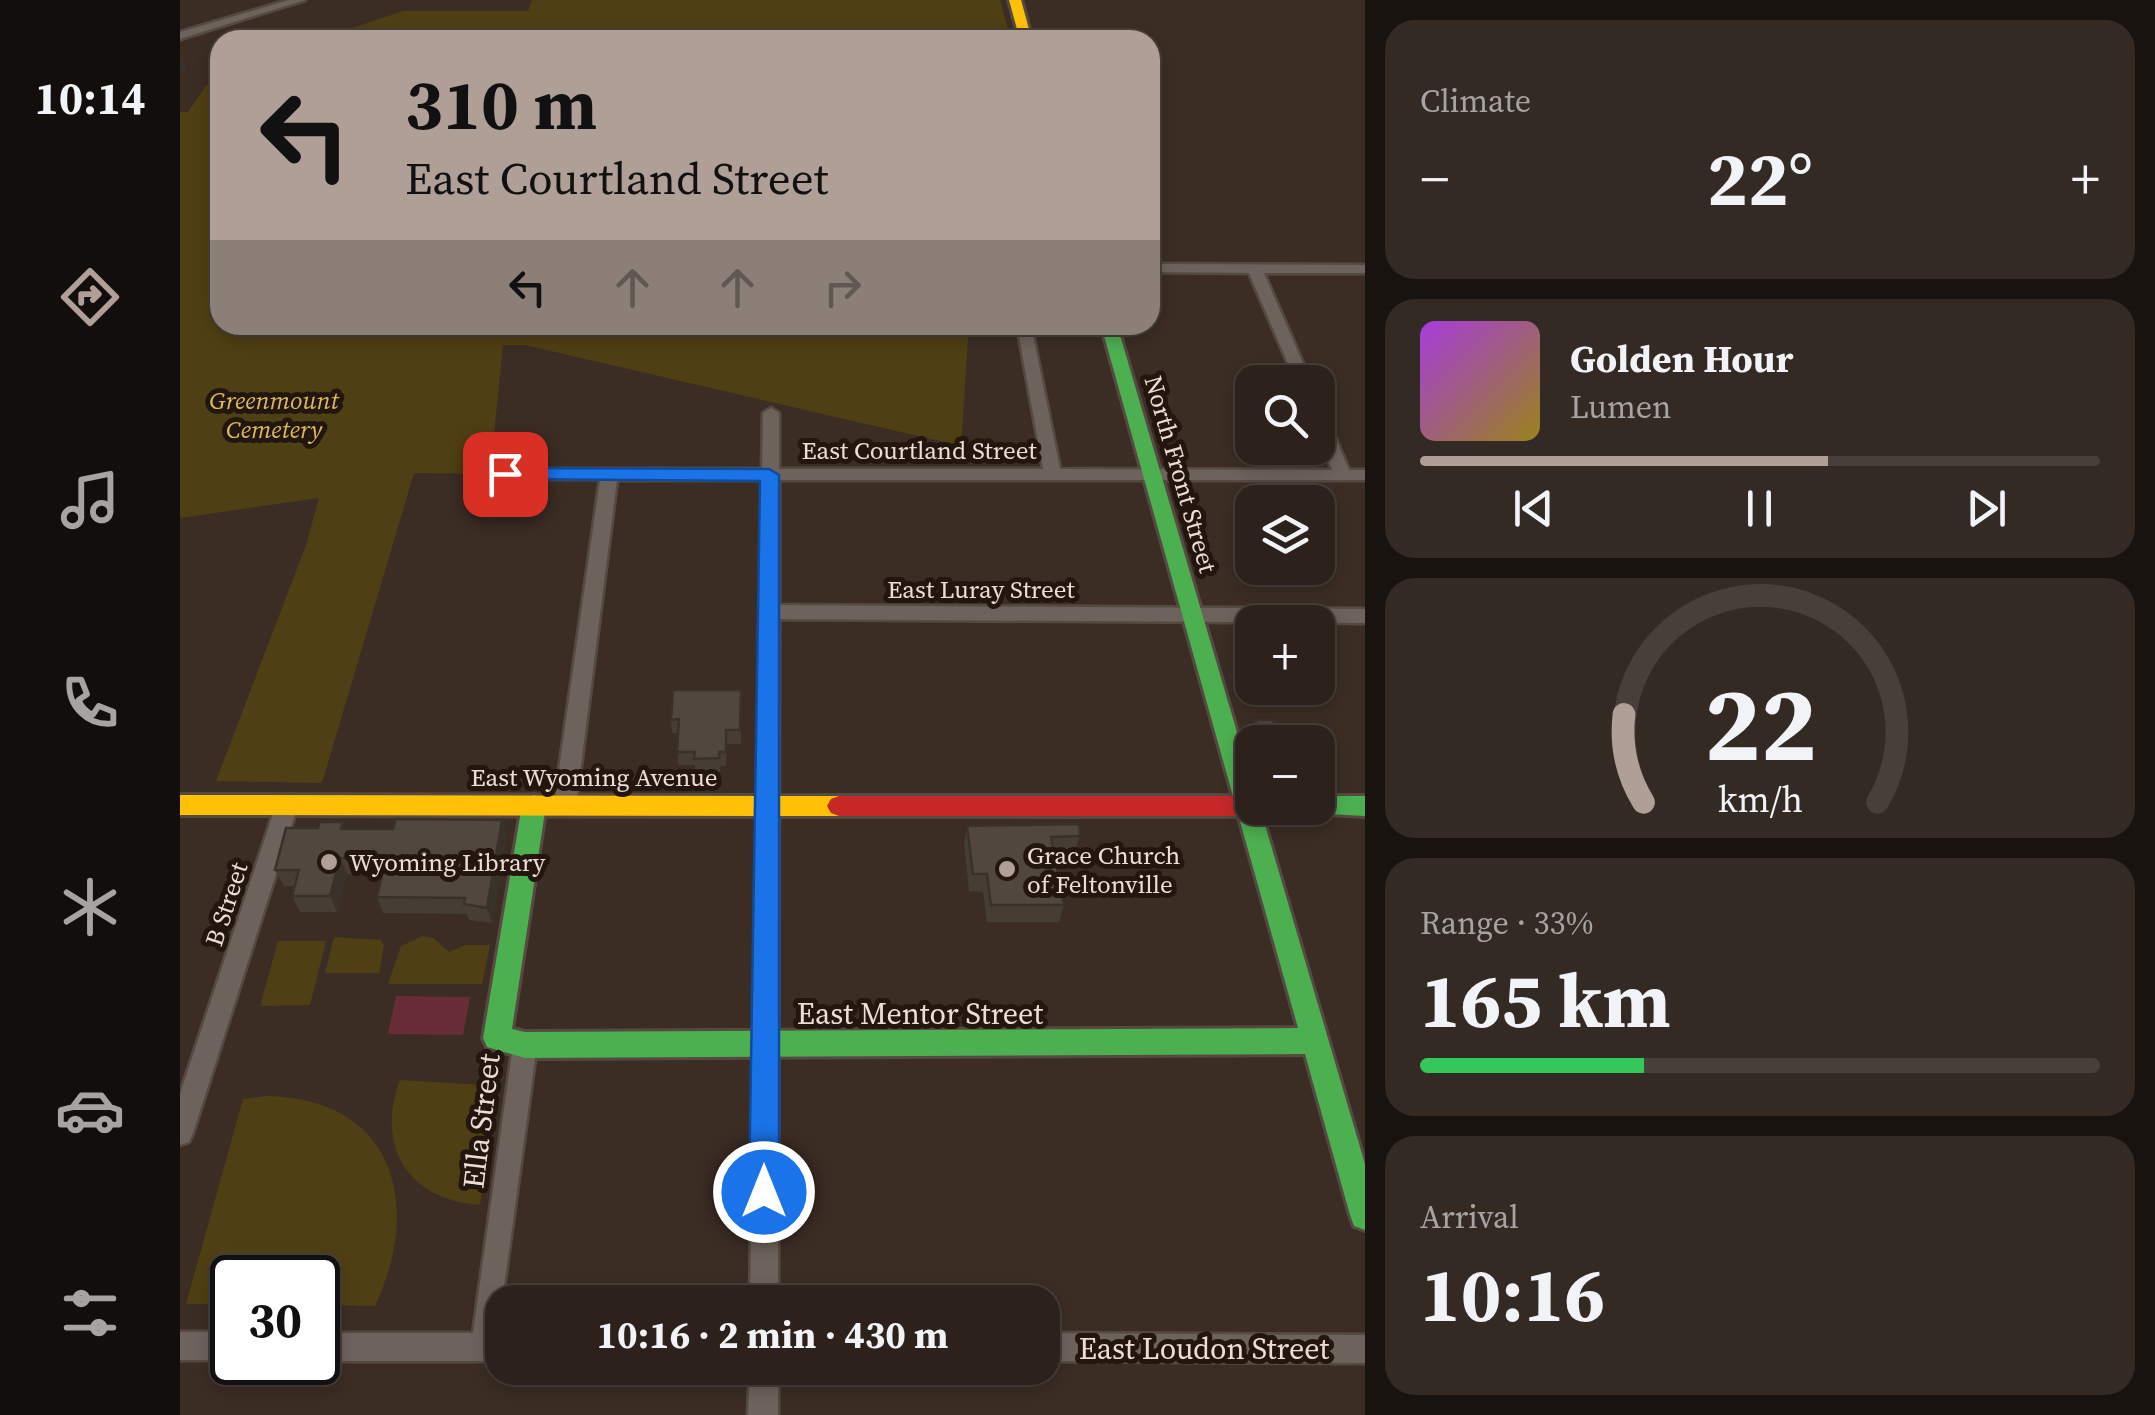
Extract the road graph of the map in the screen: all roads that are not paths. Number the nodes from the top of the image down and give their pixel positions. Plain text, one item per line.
1 (300, 0) edge
2 (1014, 0) edge
3 (1023, 30) edge
4 (180, 36) edge
5 (1160, 268) edge
6 (1254, 269) junction
7 (1365, 269) edge
8 (1026, 335) edge
9 (1112, 335) edge
10 (1296, 365) edge
11 (771, 413) dead end
12 (1335, 458) edge
13 (505, 474) dead end
14 (609, 475) junction
15 (769, 475) junction
16 (1053, 475) junction
17 (1152, 475) junction
18 (1342, 475) junction
19 (1365, 475) edge
20 (769, 612) junction
21 (1192, 616) junction
22 (1365, 616) edge
23 (1235, 757) edge
24 (180, 805) edge
25 (286, 805) junction
26 (534, 805) junction
27 (565, 805) junction
28 (769, 805) junction
29 (1235, 806) edge
30 (1335, 806) edge
31 (1365, 806) edge
32 (1255, 825) edge
33 (1315, 1041) junction
34 (764, 1044) junction
35 (525, 1045) junction
36 (180, 1134) edge
37 (1365, 1215) edge
38 (500, 1285) edge
39 (764, 1285) edge
40 (180, 1346) edge
41 (210, 1346) edge
42 (340, 1346) edge
43 (485, 1347) edge
44 (1060, 1347) edge
45 (1365, 1349) edge
46 (764, 1385) edge
47 (764, 1415) edge

1 - 4 street
2 - 3 street
5 - 6 street
6 - 7 street
6 - 10 street
8 - 16 street
9 - 17 street, North Front Street
11 - 15 street
12 - 18 street
13 - 14 street, East Courtland Street
14 - 15 street, East Courtland Street
14 - 27 street
15 - 16 street, East Courtland Street
15 - 20 street
16 - 17 street, East Courtland Street
17 - 18 street, East Courtland Street
17 - 21 street, North Front Street
18 - 19 street, East Courtland Street
20 - 21 street, East Luray Street
20 - 28 street
21 - 22 street, East Luray Street
21 - 23 street, North Front Street
24 - 25 street, East Wyoming Avenue
25 - 26 street, East Wyoming Avenue
25 - 36 street, B Street
26 - 27 street, East Wyoming Avenue
26 - 35 street, Ella Street
27 - 28 street, East Wyoming Avenue
28 - 29 street, East Wyoming Avenue
28 - 34 street
30 - 31 street
32 - 33 street, North Front Street
33 - 34 street, East Mentor Street
33 - 37 street, North Front Street
34 - 35 street, East Mentor Street
34 - 39 street
35 - 38 street, Ella Street
40 - 41 street
42 - 43 street
44 - 45 street, East Loudon Street
46 - 47 street

